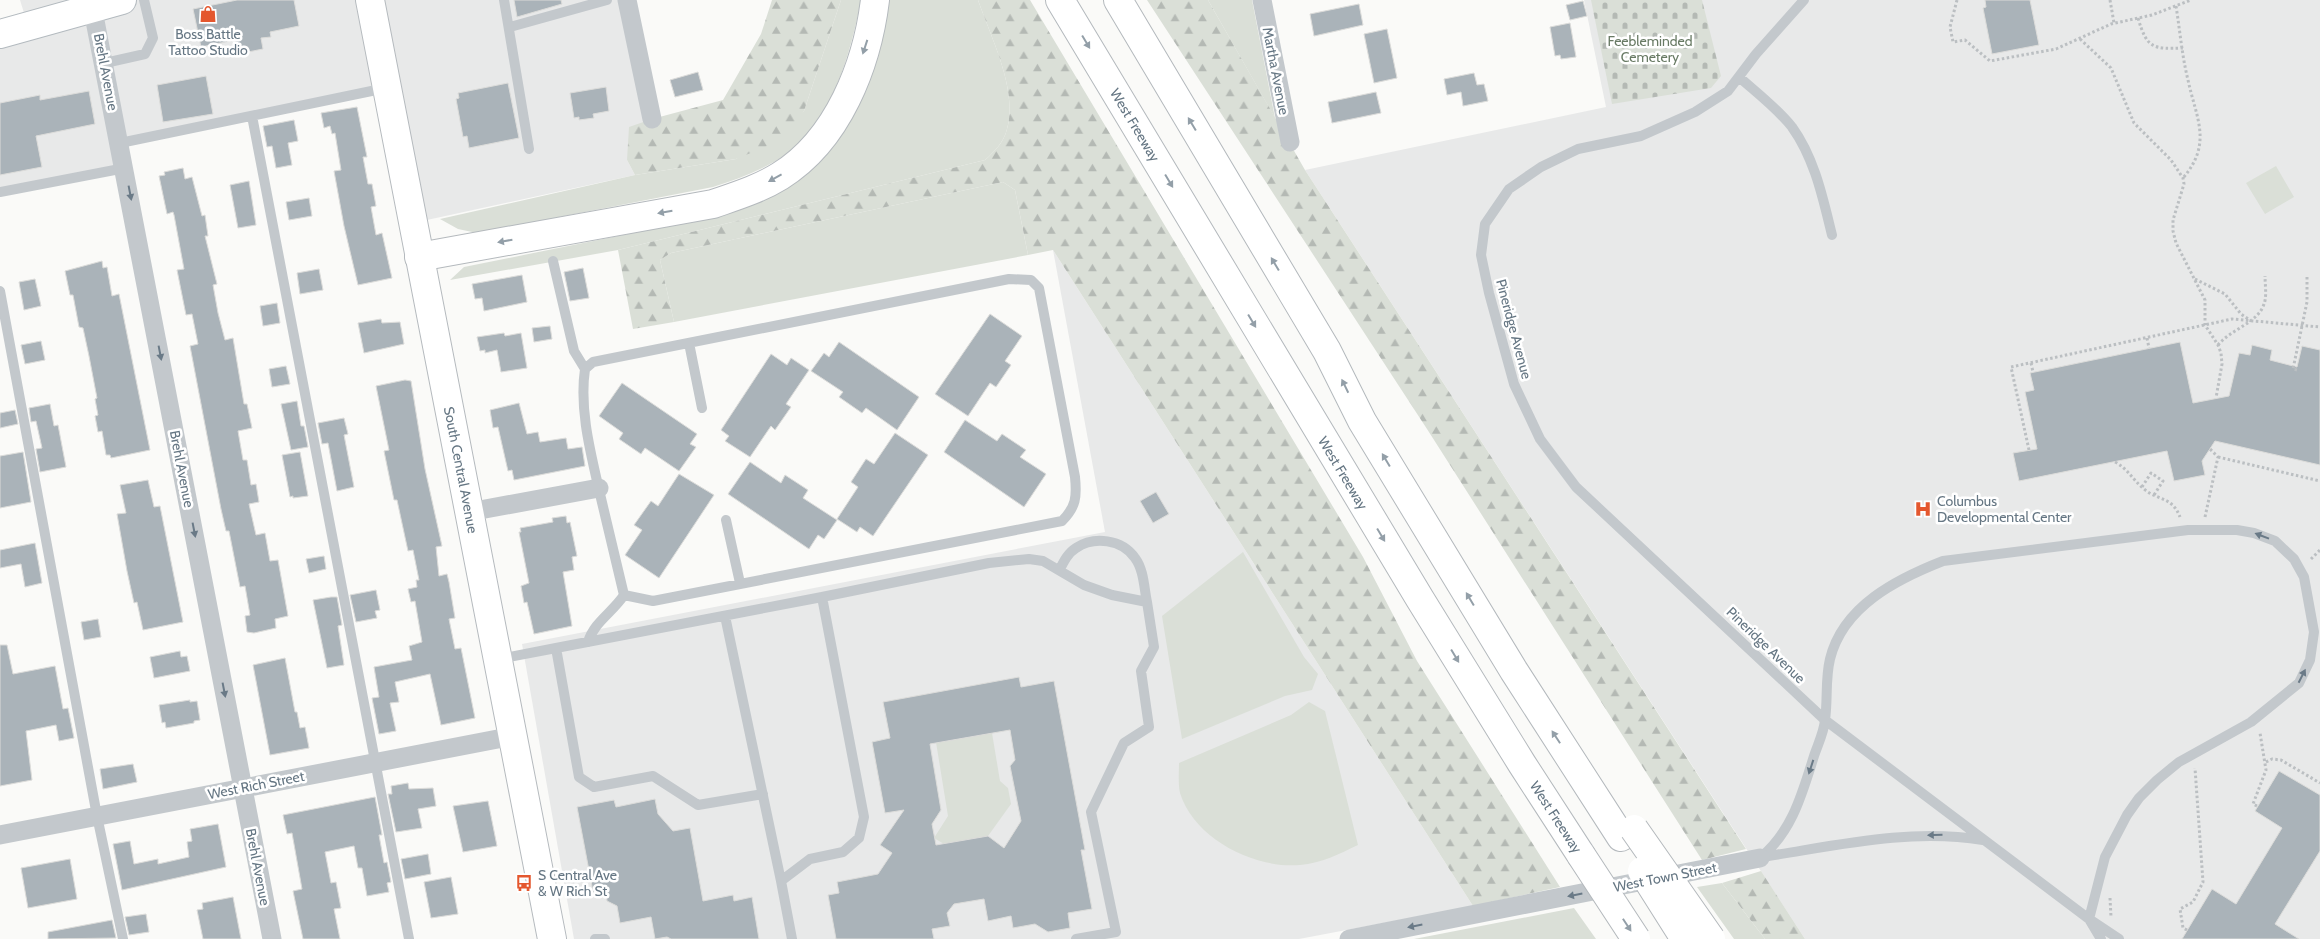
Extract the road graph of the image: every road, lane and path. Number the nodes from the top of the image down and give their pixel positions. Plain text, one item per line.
1 (122, 0) edge
2 (144, 0) edge
3 (370, 0) edge
4 (504, 0) edge
5 (608, 0) edge
6 (628, 0) edge
7 (875, 0) edge
8 (1060, 0) edge
9 (1118, 0) edge
10 (1262, 0) edge
11 (1804, 0) edge
12 (1957, 0) edge
13 (2110, 0) edge
14 (2192, 0) edge
15 (92, 4) edge
16 (2176, 6) junction
17 (2138, 18) junction
18 (2114, 23) junction
19 (510, 27) junction
20 (0, 34) edge
21 (2080, 39) junction
22 (2183, 48) junction
23 (105, 63) junction
24 (1739, 77) junction
25 (387, 88) junction
26 (252, 116) junction
27 (652, 119) dead end
28 (1290, 142) dead end
29 (120, 143) junction
30 (529, 150) dead end
31 (125, 168) junction
32 (2182, 178) junction
33 (0, 192) edge
34 (1832, 236) dead end
35 (419, 257) junction
36 (553, 261) dead end
37 (2265, 276) dead end
38 (2307, 276) dead end
39 (2195, 279) junction
40 (0, 291) edge
41 (2251, 321) junction
42 (2205, 325) junction
43 (2302, 326) junction
44 (2320, 327) edge
45 (2147, 338) junction
46 (689, 343) junction
47 (2218, 345) junction
48 (2149, 348) dead end
49 (2031, 363) junction
50 (585, 369) junction
51 (2296, 370) dead end
52 (2033, 372) dead end
53 (2216, 398) dead end
54 (702, 408) dead end
55 (2210, 449) dead end
56 (2029, 450) dead end
57 (2218, 458) junction
58 (2115, 462) dead end
59 (2320, 481) edge
60 (2142, 487) junction
61 (599, 488) junction
62 (2154, 495) junction
63 (469, 512) junction
64 (726, 520) dead end
65 (2204, 520) dead end
66 (2182, 522) dead end
67 (2320, 550) edge
68 (2311, 559) dead end
69 (1060, 570) junction
70 (740, 583) junction
71 (624, 595) junction
72 (822, 597) junction
73 (1147, 602) junction
74 (2315, 603) edge
75 (725, 616) junction
76 (588, 642) junction
77 (556, 648) junction
78 (498, 660) junction
79 (1825, 720) junction
80 (2258, 728) dead end
81 (513, 736) junction
82 (374, 762) junction
83 (2198, 762) dead end
84 (2266, 762) junction
85 (2320, 784) edge
86 (243, 787) junction
87 (763, 794) junction
88 (2257, 806) dead end
89 (97, 816) junction
90 (1627, 833) junction
91 (0, 835) edge
92 (1984, 840) junction
93 (1760, 858) junction
94 (781, 881) junction
95 (2089, 919) junction
96 (2187, 930) dead end
97 (123, 939) edge
98 (272, 939) edge
99 (409, 939) edge
100 (552, 939) edge
101 (595, 939) edge
102 (605, 939) edge
103 (792, 939) edge
104 (1076, 939) edge
105 (1349, 939) edge
106 (1636, 939) edge
107 (1685, 939) edge
108 (1710, 939) edge
109 (2101, 939) edge
110 (2119, 939) edge

1 - 15 main road
2 - 23 lane
3 - 25 main road, South Central Avenue
4 - 19 lane
5 - 19 lane
6 - 27 street
7 -> 35 main road
8 -> 106 main road, West Freeway, bridge
90 -> 9 main road
10 - 28 street, Martha Avenue
11 - 24 lane, Pineridge Avenue
12 - 21 path
13 - 18 path
14 - 16 path
15 - 20 main road
15 - 23 street, Brehl Avenue
16 - 17 path
16 - 22 path
17 - 18 path
17 - 22 path
18 - 21 path
19 - 30 lane
21 - 32 path
22 - 32 path
23 - 29 street, Brehl Avenue
24 - 34 lane
24 - 79 lane, Pineridge Avenue
25 - 26 lane
25 - 35 main road, South Central Avenue
26 - 29 lane
26 - 82 lane
29 - 31 street, Brehl Avenue
31 - 33 lane
31 -> 86 street, Brehl Avenue
32 - 39 path
35 - 63 main road, South Central Avenue
36 - 50 lane
37 - 41 path
38 - 43 path
39 - 41 path
39 - 42 path
40 - 89 lane
41 - 42 path
41 - 43 path
41 - 47 path
42 - 45 path
42 - 47 path
43 - 44 path
43 - 51 path
45 - 48 path
45 - 49 path
46 - 50 lane
46 - 54 lane
46 - 70 lane
47 - 53 path
49 - 52 path
49 - 56 path
50 - 61 lane
55 - 57 path
57 - 59 path
57 - 65 path
58 - 60 path
60 - 62 path
60 - 62 path
61 - 63 street
61 - 71 lane
62 - 66 path
63 - 78 main road, South Central Avenue
64 - 70 lane
67 - 68 path
69 - 72 lane
69 - 73 lane
69 - 73 lane
70 - 71 lane
71 - 76 lane
72 - 75 lane
72 - 94 lane
73 - 104 lane
74 -> 79 lane
95 -> 74 lane
75 - 76 lane
75 - 87 lane
76 - 77 lane
77 - 78 lane
77 - 87 lane
78 - 81 main road, South Central Avenue
79 - 92 lane, Pineridge Avenue
79 -> 93 lane
80 - 84 path
81 - 82 street, West Rich Street
81 - 100 main road, South Central Avenue
82 - 86 street, West Rich Street
82 - 99 lane
83 - 96 path
84 - 85 path
84 - 88 path
86 - 89 street, West Rich Street
86 - 98 street, Brehl Avenue
87 - 94 lane
89 - 91 street, West Rich Street
89 - 97 lane
90 - 107 main road, bridge
90 - 108 main road, bridge
92 -> 93 lane, West Town Street
92 - 95 lane, Pineridge Avenue
93 -> 105 street, West Town Street
94 - 103 lane
95 - 109 lane, Pineridge Avenue
95 - 110 lane
101 - 102 lane

